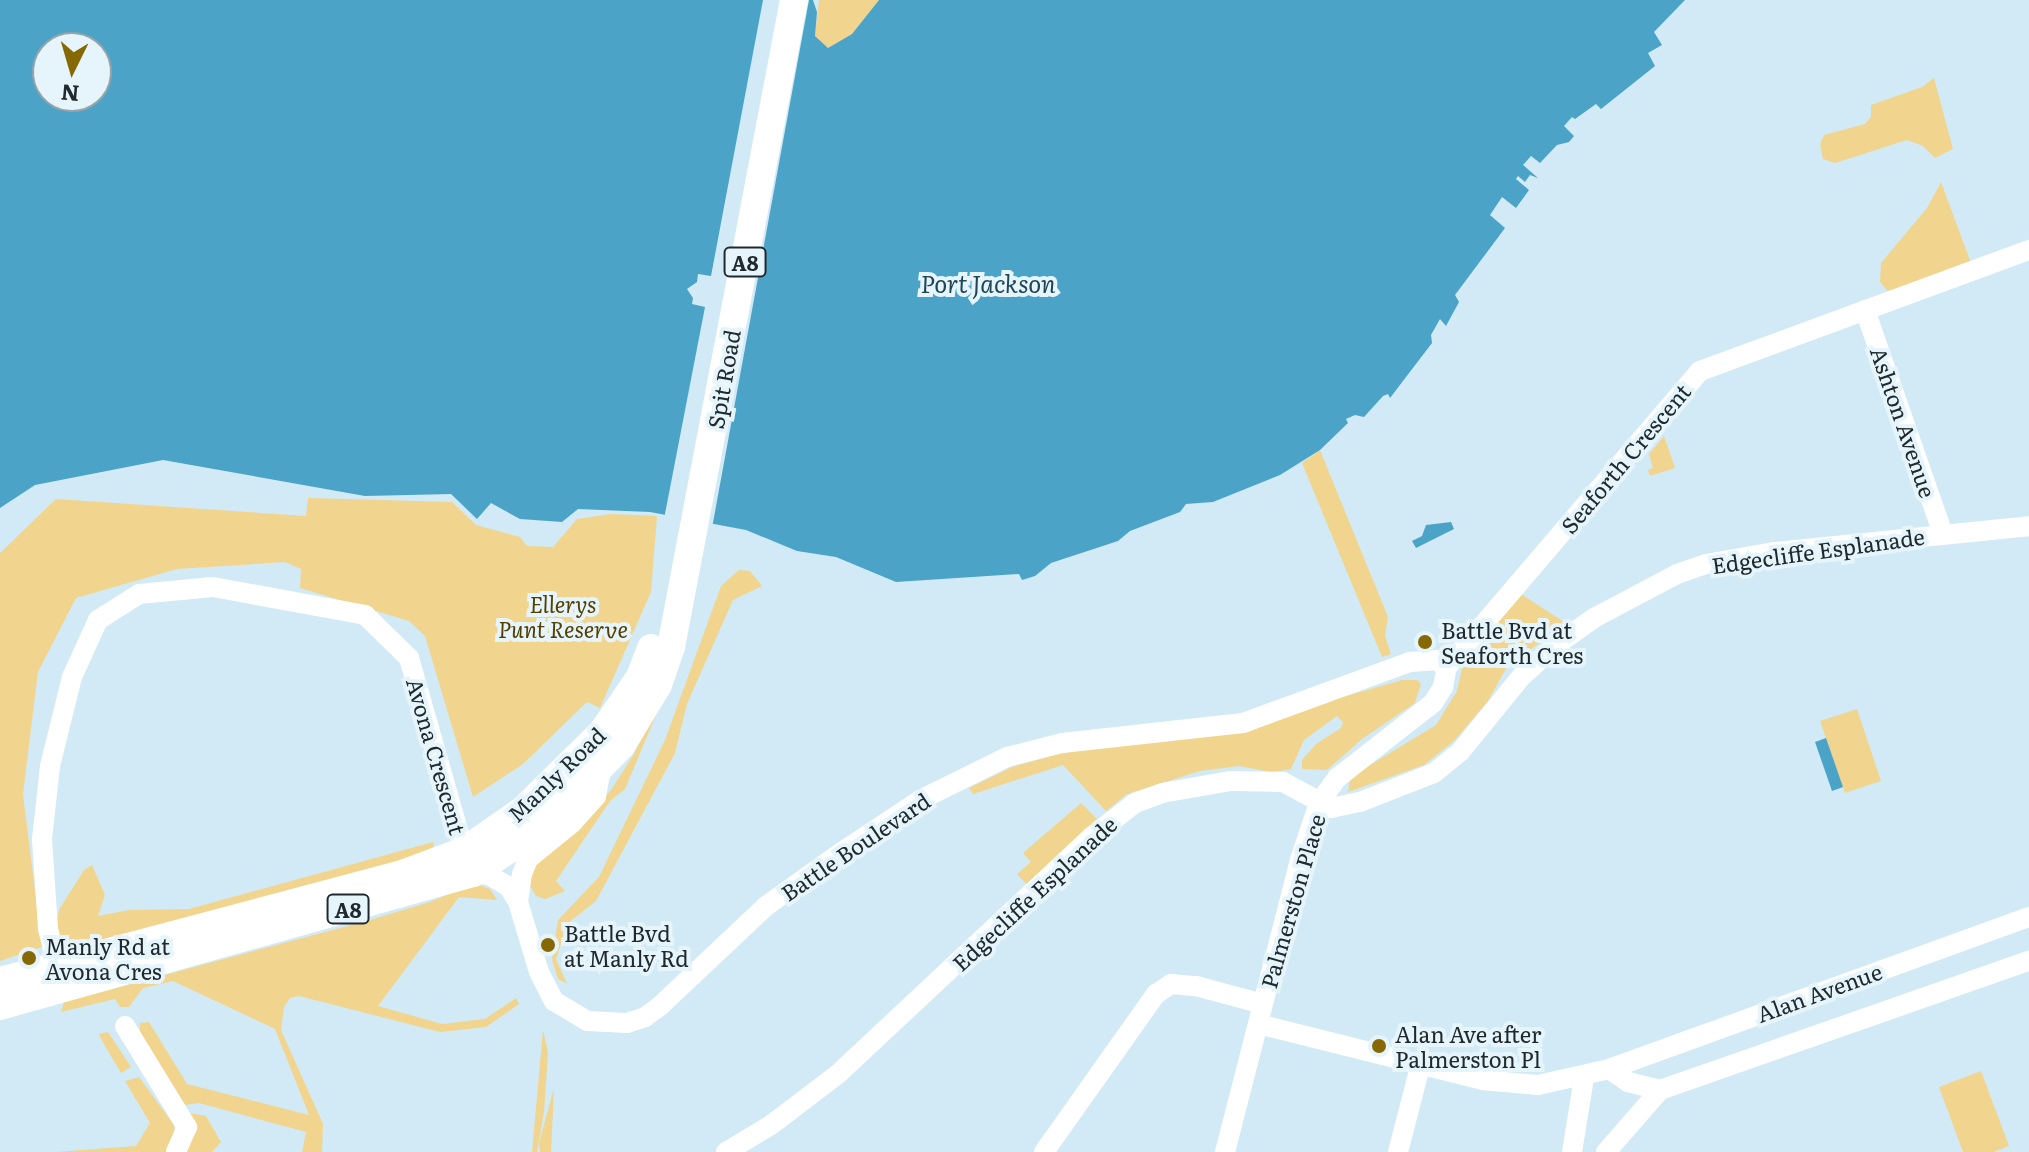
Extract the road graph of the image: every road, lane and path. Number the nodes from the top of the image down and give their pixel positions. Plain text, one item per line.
1 (777, 0) edge
2 (794, 0) edge
3 (2029, 250) edge
4 (1865, 310) junction
5 (2029, 526) edge
6 (1943, 534) junction
7 (685, 546) junction
8 (1442, 663) junction
9 (621, 746) joint
10 (601, 771) junction
11 (1319, 803) junction
12 (469, 862) junction
13 (518, 902) junction
14 (2029, 917) edge
15 (2029, 961) edge
16 (60, 976) junction
17 (0, 981) edge
18 (0, 1006) edge
19 (1260, 1014) junction
20 (125, 1026) dead end
21 (1420, 1067) junction
22 (1609, 1069) junction
23 (1584, 1078) junction
24 (1660, 1090) junction
25 (176, 1152) edge
26 (726, 1152) edge
27 (1044, 1152) edge
28 (1225, 1152) edge
29 (1398, 1152) edge
30 (1572, 1152) edge
31 (1606, 1152) edge

1 - 7 highway, Spit Road / A8
2 - 7 highway, Spit Road / A8
3 - 4 street, Seaforth Crescent
4 - 6 street, Ashton Avenue
4 - 8 street, Seaforth Crescent
5 - 6 street, Edgecliffe Esplanade
6 - 11 street, Edgecliffe Esplanade
7 - 9 highway, Spit Road / A8
7 - 12 highway, Manly Road / A8
8 - 11 street, Palmerston Place
8 - 13 street, Battle Boulevard
9 - 10 highway, Manly Road / A8
10 - 12 highway, Manly Road / A8
10 - 13 street, Battle Boulevard
11 - 19 street, Palmerston Place
11 - 26 street, Edgecliffe Esplanade
12 - 13 street
12 - 16 highway, Manly Road / A8
12 - 16 street, Avona Crescent
14 - 22 street, Alan Avenue
15 - 24 street, Alan Avenue
16 - 17 highway, Manly Road / A8
16 - 18 highway, Manly Road / A8
19 - 21 street, Alan Avenue
19 - 27 street, Alan Avenue
19 - 28 street, Palmerston Place
20 - 25 street
21 - 23 street, Alan Avenue
21 - 29 street
22 - 23 street, Alan Avenue
22 - 24 street
23 - 30 street
24 - 31 street, Alan Avenue

